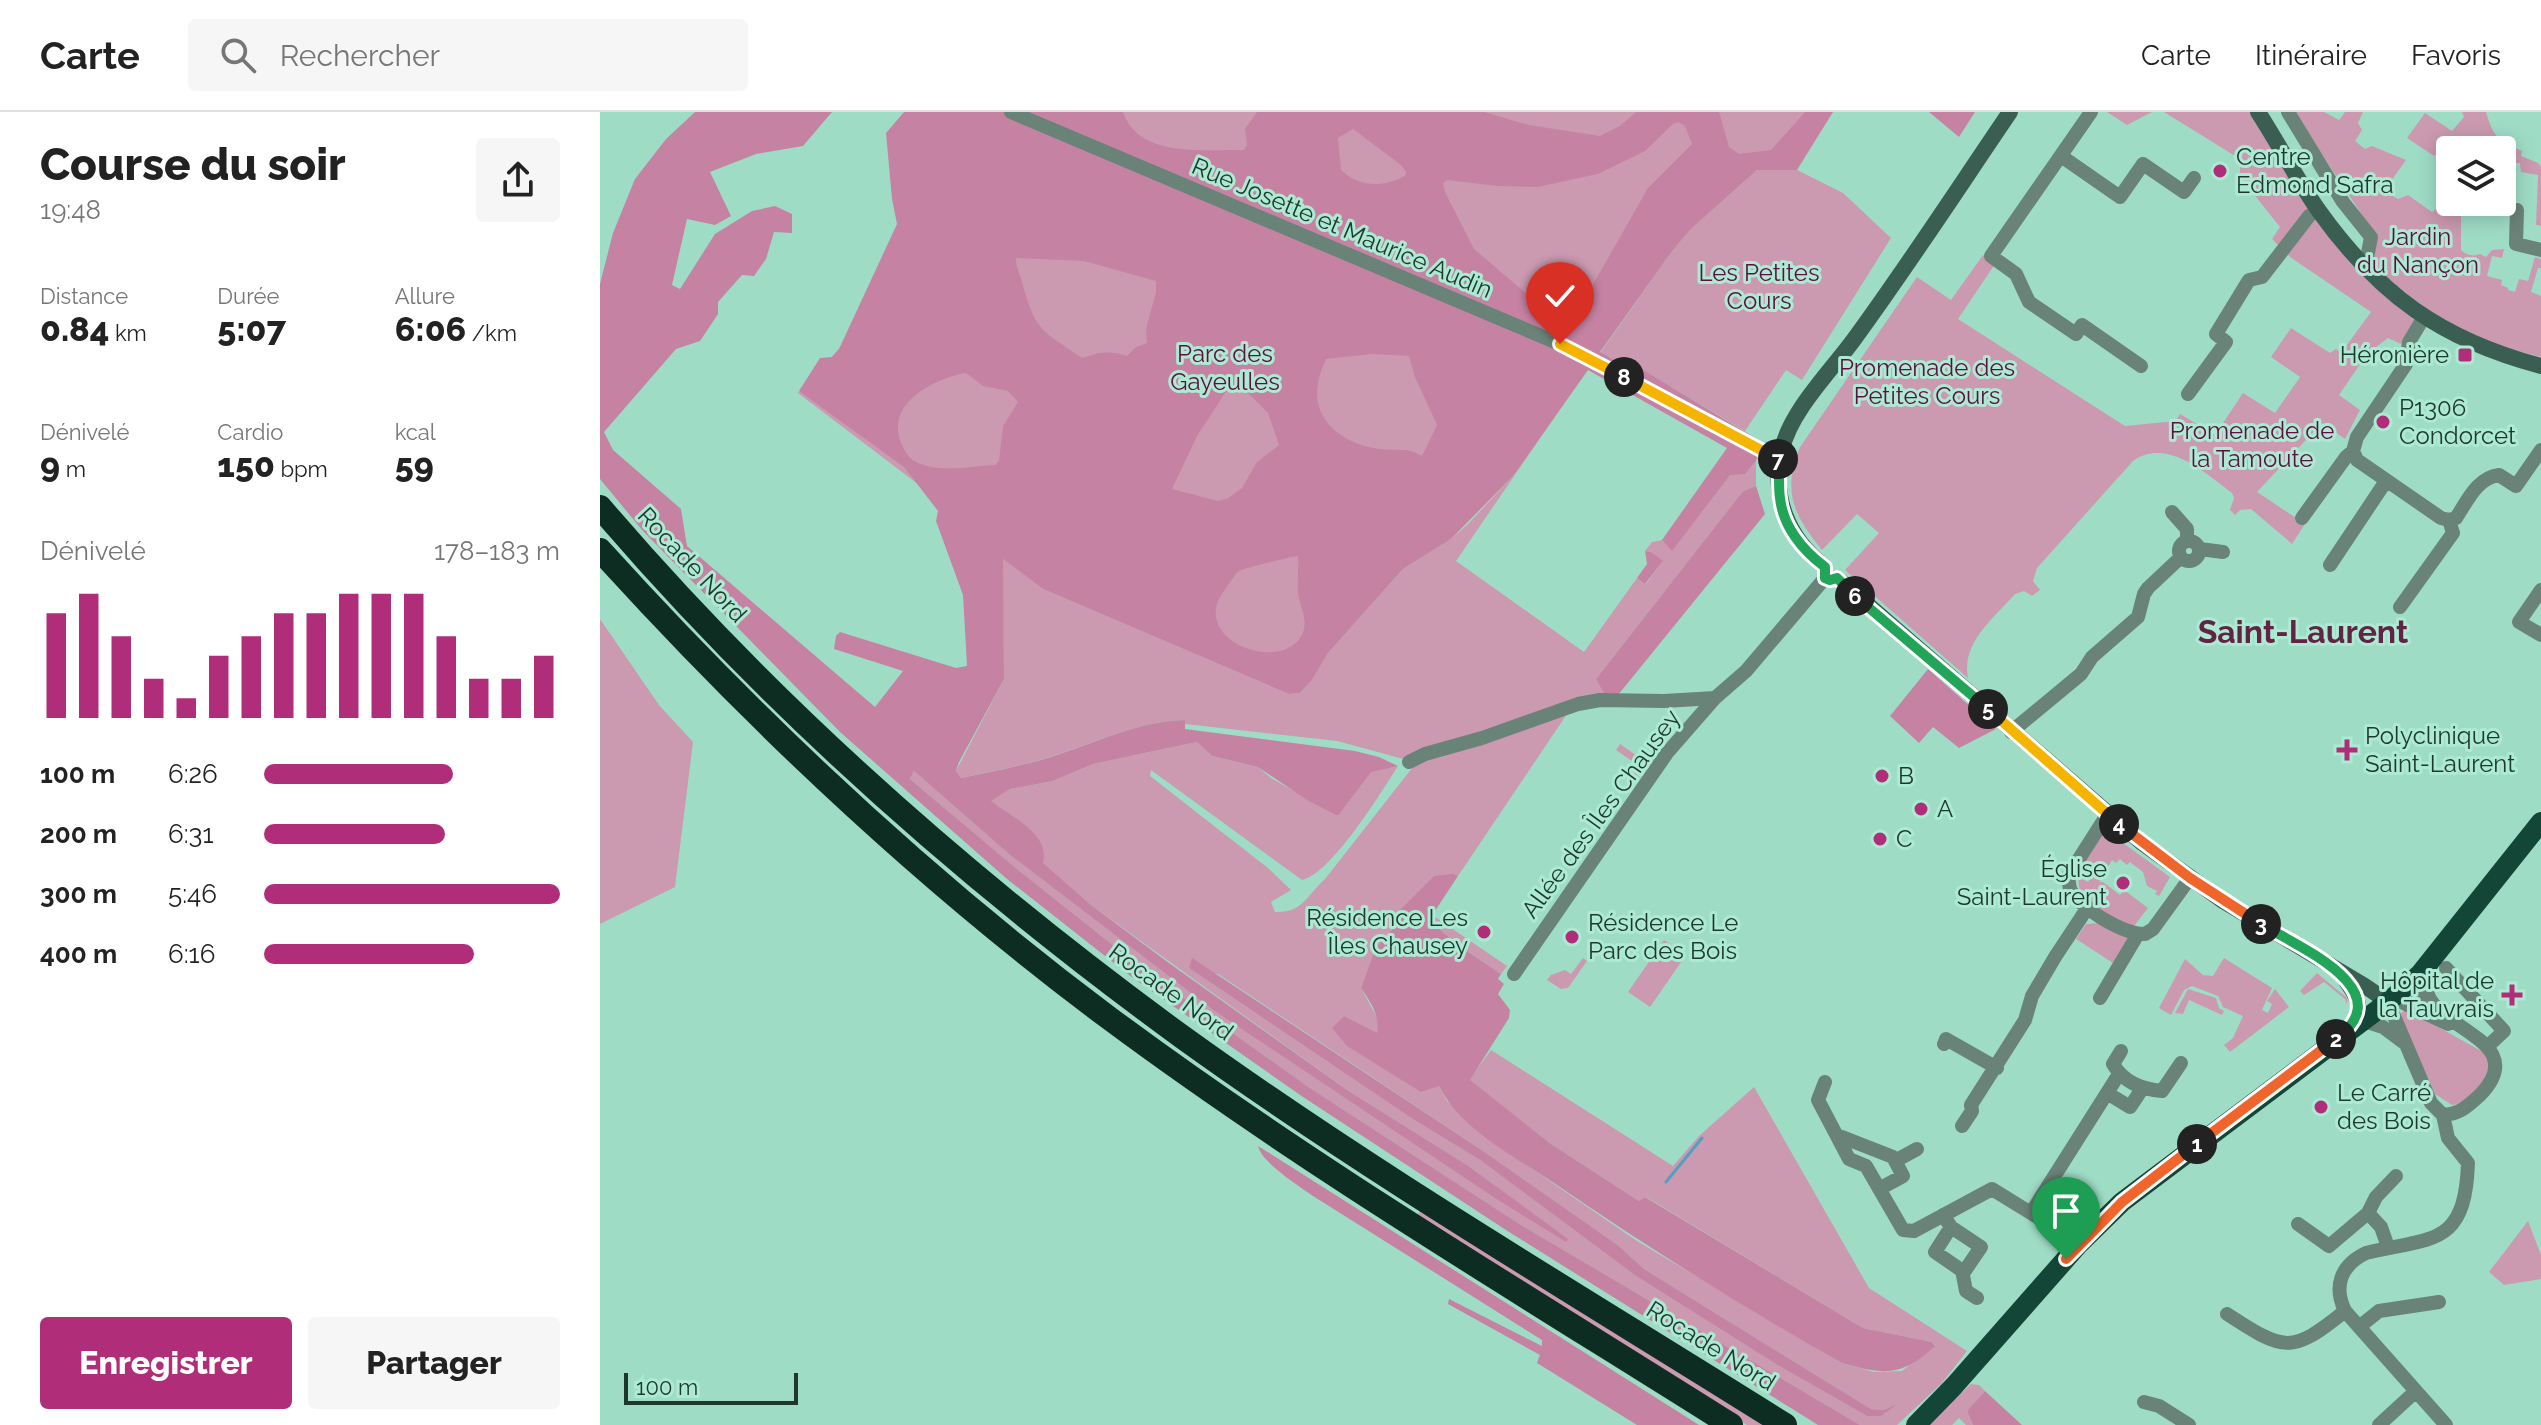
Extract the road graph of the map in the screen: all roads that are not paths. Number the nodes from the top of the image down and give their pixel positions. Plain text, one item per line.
1 (1011, 112) edge
2 (2010, 112) edge
3 (2091, 112) edge
4 (2258, 112) edge
5 (2288, 112) edge
6 (2061, 156) junction
7 (2194, 178) dead end
8 (2318, 210) junction
9 (2517, 210) dead end
10 (2541, 250) edge
11 (2365, 269) junction
12 (2424, 317) junction
13 (2141, 366) dead end
14 (2541, 366) edge
15 (2188, 394) dead end
16 (2541, 450) edge
17 (2353, 451) junction
18 (1779, 460) junction
19 (2386, 481) junction
20 (600, 507) edge
21 (2172, 512) dead end
22 (2302, 518) dead end
23 (2449, 520) junction
24 (2194, 545) junction
25 (600, 550) edge
26 (2223, 552) dead end
27 (2330, 565) dead end
28 (1829, 574) junction
29 (2541, 590) edge
30 (2400, 607) dead end
31 (2541, 635) edge
32 (1715, 698) junction
33 (2011, 732) junction
34 (1409, 762) dead end
35 (2107, 815) junction
36 (2541, 822) edge
37 (2190, 878) junction
38 (2088, 907) junction
39 (2138, 934) junction
40 (2440, 962) junction
41 (2338, 969) junction
42 (1514, 974) dead end
43 (2420, 974) junction
44 (2100, 998) dead end
45 (2390, 1000) junction
46 (2435, 1018) junction
47 (2355, 1025) junction
48 (2474, 1037) junction
49 (1944, 1044) dead end
50 (2405, 1044) junction
51 (2487, 1047) junction
52 (2121, 1051) dead end
53 (2181, 1063) dead end
54 (1997, 1068) junction
55 (2119, 1074) junction
56 (1825, 1082) dead end
57 (2142, 1089) junction
58 (2107, 1093) junction
59 (2443, 1115) junction
60 (1962, 1126) dead end
61 (1840, 1142) junction
62 (1917, 1149) dead end
63 (1895, 1161) junction
64 (2396, 1176) dead end
65 (1879, 1189) junction
66 (2031, 1213) junction
67 (2368, 1213) junction
68 (1947, 1221) junction
69 (2298, 1224) dead end
70 (2079, 1244) junction
71 (2388, 1247) junction
72 (1962, 1270) junction
73 (1977, 1298) dead end
74 (2439, 1302) dead end
75 (2345, 1311) junction
76 (2227, 1314) dead end
77 (2359, 1327) junction
78 (2416, 1391) junction
79 (2144, 1402) dead end
80 (1731, 1425) edge
81 (1785, 1425) edge
82 (1916, 1425) edge
83 (2189, 1425) edge
84 (2379, 1425) edge
85 (2446, 1425) edge

1 - 18 street, Rue Josette et Maurice Audin
2 - 18 street
3 - 6 street
4 - 8 street
5 - 11 street
6 - 7 street
6 - 13 street
8 - 11 street
8 - 15 street
9 - 10 street
11 - 12 street
12 - 14 street
12 - 17 street
16 - 23 street
17 - 19 street
17 - 22 street
18 - 28 street
19 - 23 street
19 - 27 street
20 - 81 highway, Rocade Nord
21 - 24 street
23 - 30 street
24 - 26 street
24 - 33 street
25 - 80 highway
28 - 32 street, Allée des Îles Chausey
28 - 33 street
29 - 31 street
32 - 34 street
32 - 42 street, Allée des Îles Chausey
33 - 35 street
35 - 37 street
35 - 38 street
36 - 40 main road
37 - 39 street
37 - 41 street
38 - 39 street
38 - 54 street
39 - 44 street
40 - 43 main road
40 - 48 street
40 - 51 street
41 - 45 street
41 - 47 street
43 - 45 main road
43 - 46 street
45 - 46 street
45 - 47 main road
45 - 50 street
46 - 48 street
47 - 50 street
47 - 70 main road
48 - 51 street
49 - 54 street
50 - 59 street
51 - 59 street
52 - 55 street
53 - 57 street
54 - 60 street
55 - 57 street
55 - 58 street
56 - 61 street
57 - 58 street
58 - 66 street
59 - 71 street
61 - 63 street
61 - 65 street
62 - 63 street
63 - 65 street
64 - 67 street
65 - 68 street
66 - 68 street
66 - 70 street
67 - 69 street
67 - 71 street
68 - 72 street
68 - 72 street
70 - 82 main road
71 - 75 street
72 - 73 street
74 - 77 street
75 - 76 street
75 - 77 street
77 - 78 street
78 - 84 street
78 - 85 street
79 - 83 street

